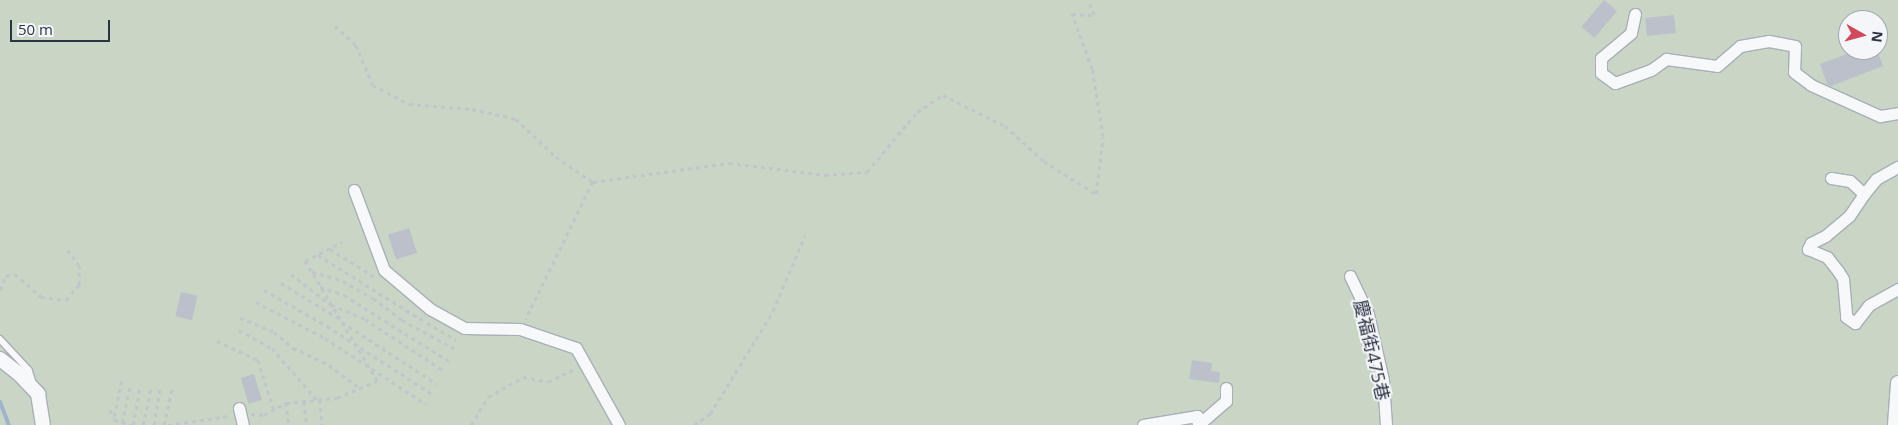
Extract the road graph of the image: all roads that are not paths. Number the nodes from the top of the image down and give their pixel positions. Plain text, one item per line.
1 (1635, 14) dead end
2 (1898, 114) edge
3 (1898, 167) edge
4 (1831, 178) dead end
5 (354, 190) dead end
6 (1864, 194) junction
7 (1350, 276) dead end
8 (1898, 289) edge
9 (0, 339) edge
10 (0, 359) edge
11 (1898, 383) edge
12 (1226, 388) dead end
13 (38, 394) junction
14 (43, 425) edge
15 (619, 425) edge
16 (1143, 425) edge
17 (1198, 425) edge
18 (1386, 425) edge
19 (1896, 425) edge

1 - 2 street
3 - 6 street
4 - 6 street
5 - 15 street
6 - 8 street
7 - 18 street, 慶福街475巷
9 - 13 lane
10 - 13 street
11 - 19 street
12 - 17 street
13 - 14 street
16 - 17 street

